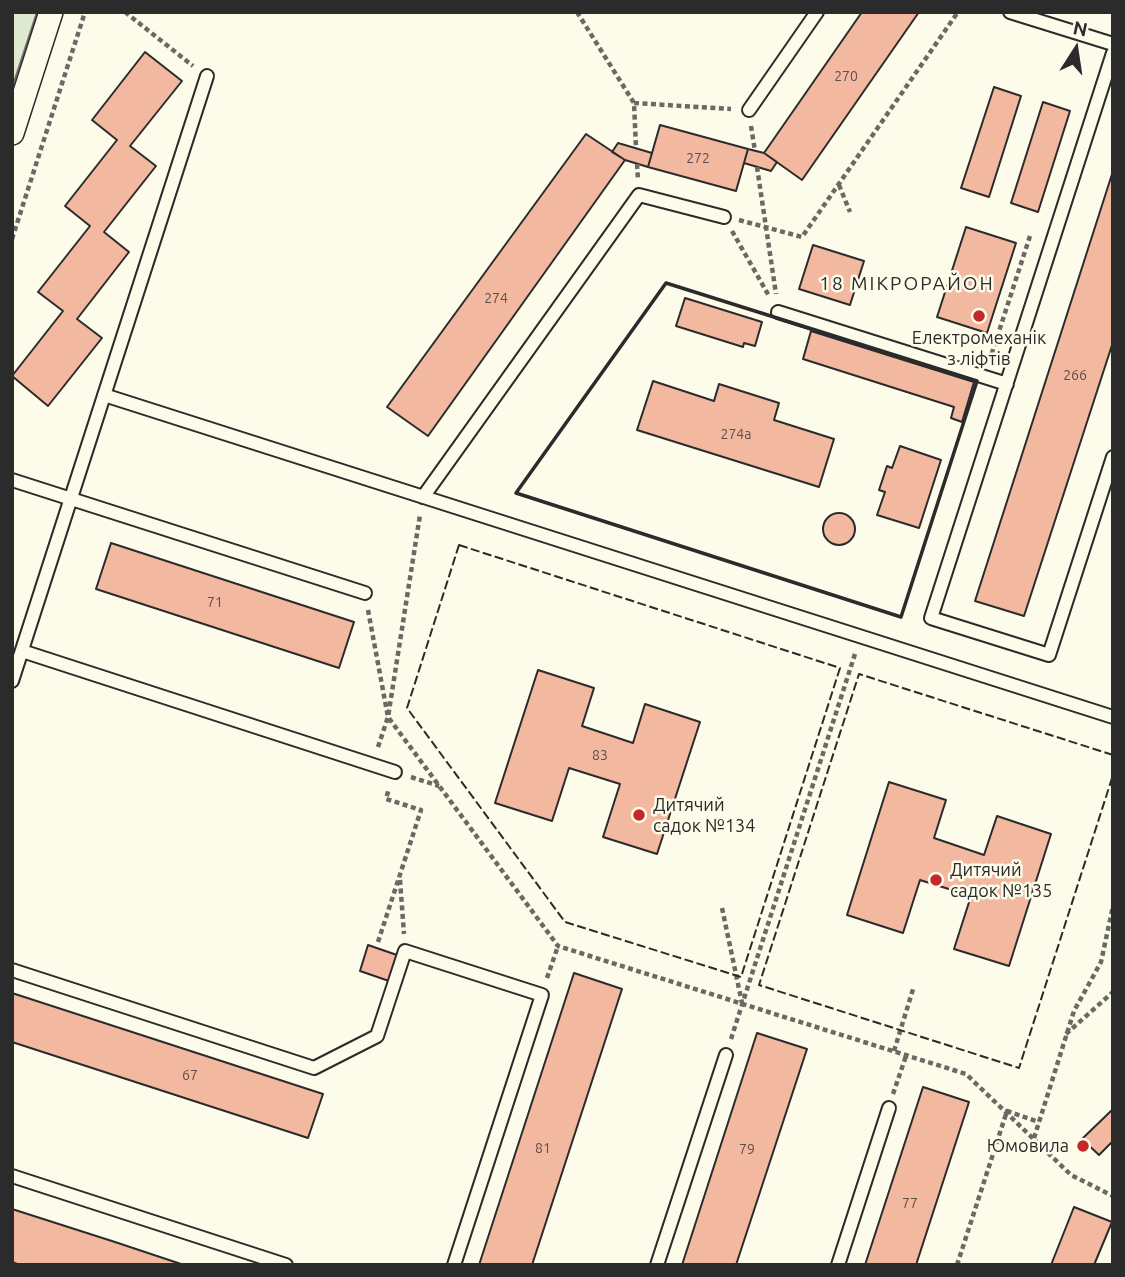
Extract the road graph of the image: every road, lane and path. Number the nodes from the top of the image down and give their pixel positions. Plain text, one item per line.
1 (51, 12) edge
2 (85, 12) edge
3 (125, 12) edge
4 (578, 12) edge
5 (817, 12) edge
6 (958, 12) edge
7 (1010, 12) edge
8 (1113, 44) edge
9 (1113, 53) edge
10 (207, 76) joint
11 (634, 103) junction
12 (749, 110) joint
13 (12, 133) edge
14 (636, 148) dead end
15 (757, 167) dead end
16 (839, 184) junction
17 (850, 212) dead end
18 (724, 217) junction
19 (766, 227) junction
20 (1030, 236) dead end
21 (12, 239) edge
22 (778, 312) junction
23 (985, 377) junction
24 (1007, 384) junction
25 (104, 395) junction
26 (1113, 457) edge
27 (12, 480) edge
28 (423, 497) junction
29 (71, 499) junction
30 (365, 593) joint
31 (860, 636) junction
32 (22, 651) junction
33 (12, 681) edge
34 (388, 717) junction
35 (1113, 717) edge
36 (372, 765) junction
37 (394, 772) joint
38 (440, 786) junction
39 (386, 799) dead end
40 (400, 876) junction
41 (1113, 906) edge
42 (722, 908) dead end
43 (378, 942) dead end
44 (558, 946) junction
45 (405, 951) junction
46 (12, 970) edge
47 (914, 986) dead end
48 (1113, 992) edge
49 (542, 995) junction
50 (742, 1004) junction
51 (1066, 1034) junction
52 (894, 1051) junction
53 (726, 1055) joint
54 (906, 1055) junction
55 (889, 1108) joint
56 (1007, 1111) junction
57 (1039, 1122) junction
58 (1034, 1139) junction
59 (12, 1176) edge
60 (1113, 1196) edge
61 (286, 1265) edge
62 (454, 1265) edge
63 (657, 1265) edge
64 (838, 1265) edge
65 (957, 1265) edge

1 - 13 street
2 - 21 path
3 - 10 path
4 - 11 path
5 - 12 lane
6 - 16 path
7 - 8 lane
9 - 24 lane
10 - 25 lane
11 - 12 path
11 - 14 path
15 - 19 path
16 - 17 path
16 - 19 path
18 - 19 path
18 - 22 path
18 - 28 lane
19 - 22 path
20 - 23 path
22 - 23 lane
23 - 24 lane
24 - 26 lane
25 - 28 lane
25 - 29 lane
27 - 29 lane
28 - 31 lane
28 - 34 path
29 - 30 lane
29 - 32 lane
30 - 34 path
31 - 35 lane
31 - 50 path
32 - 33 lane
32 - 36 lane
34 - 36 path
34 - 38 path
36 - 37 lane
37 - 38 path
38 - 44 path
39 - 40 path
40 - 43 path
40 - 45 path
41 - 51 path
42 - 50 path
44 - 49 path
44 - 50 path
45 - 46 lane
45 - 49 lane
47 - 52 path
48 - 51 path
49 - 62 lane
50 - 52 path
50 - 53 path
51 - 57 path
52 - 54 path
53 - 63 lane
54 - 55 path
54 - 56 path
55 - 64 lane
56 - 57 path
56 - 58 path
56 - 65 path
57 - 58 path
58 - 60 path
59 - 61 lane

